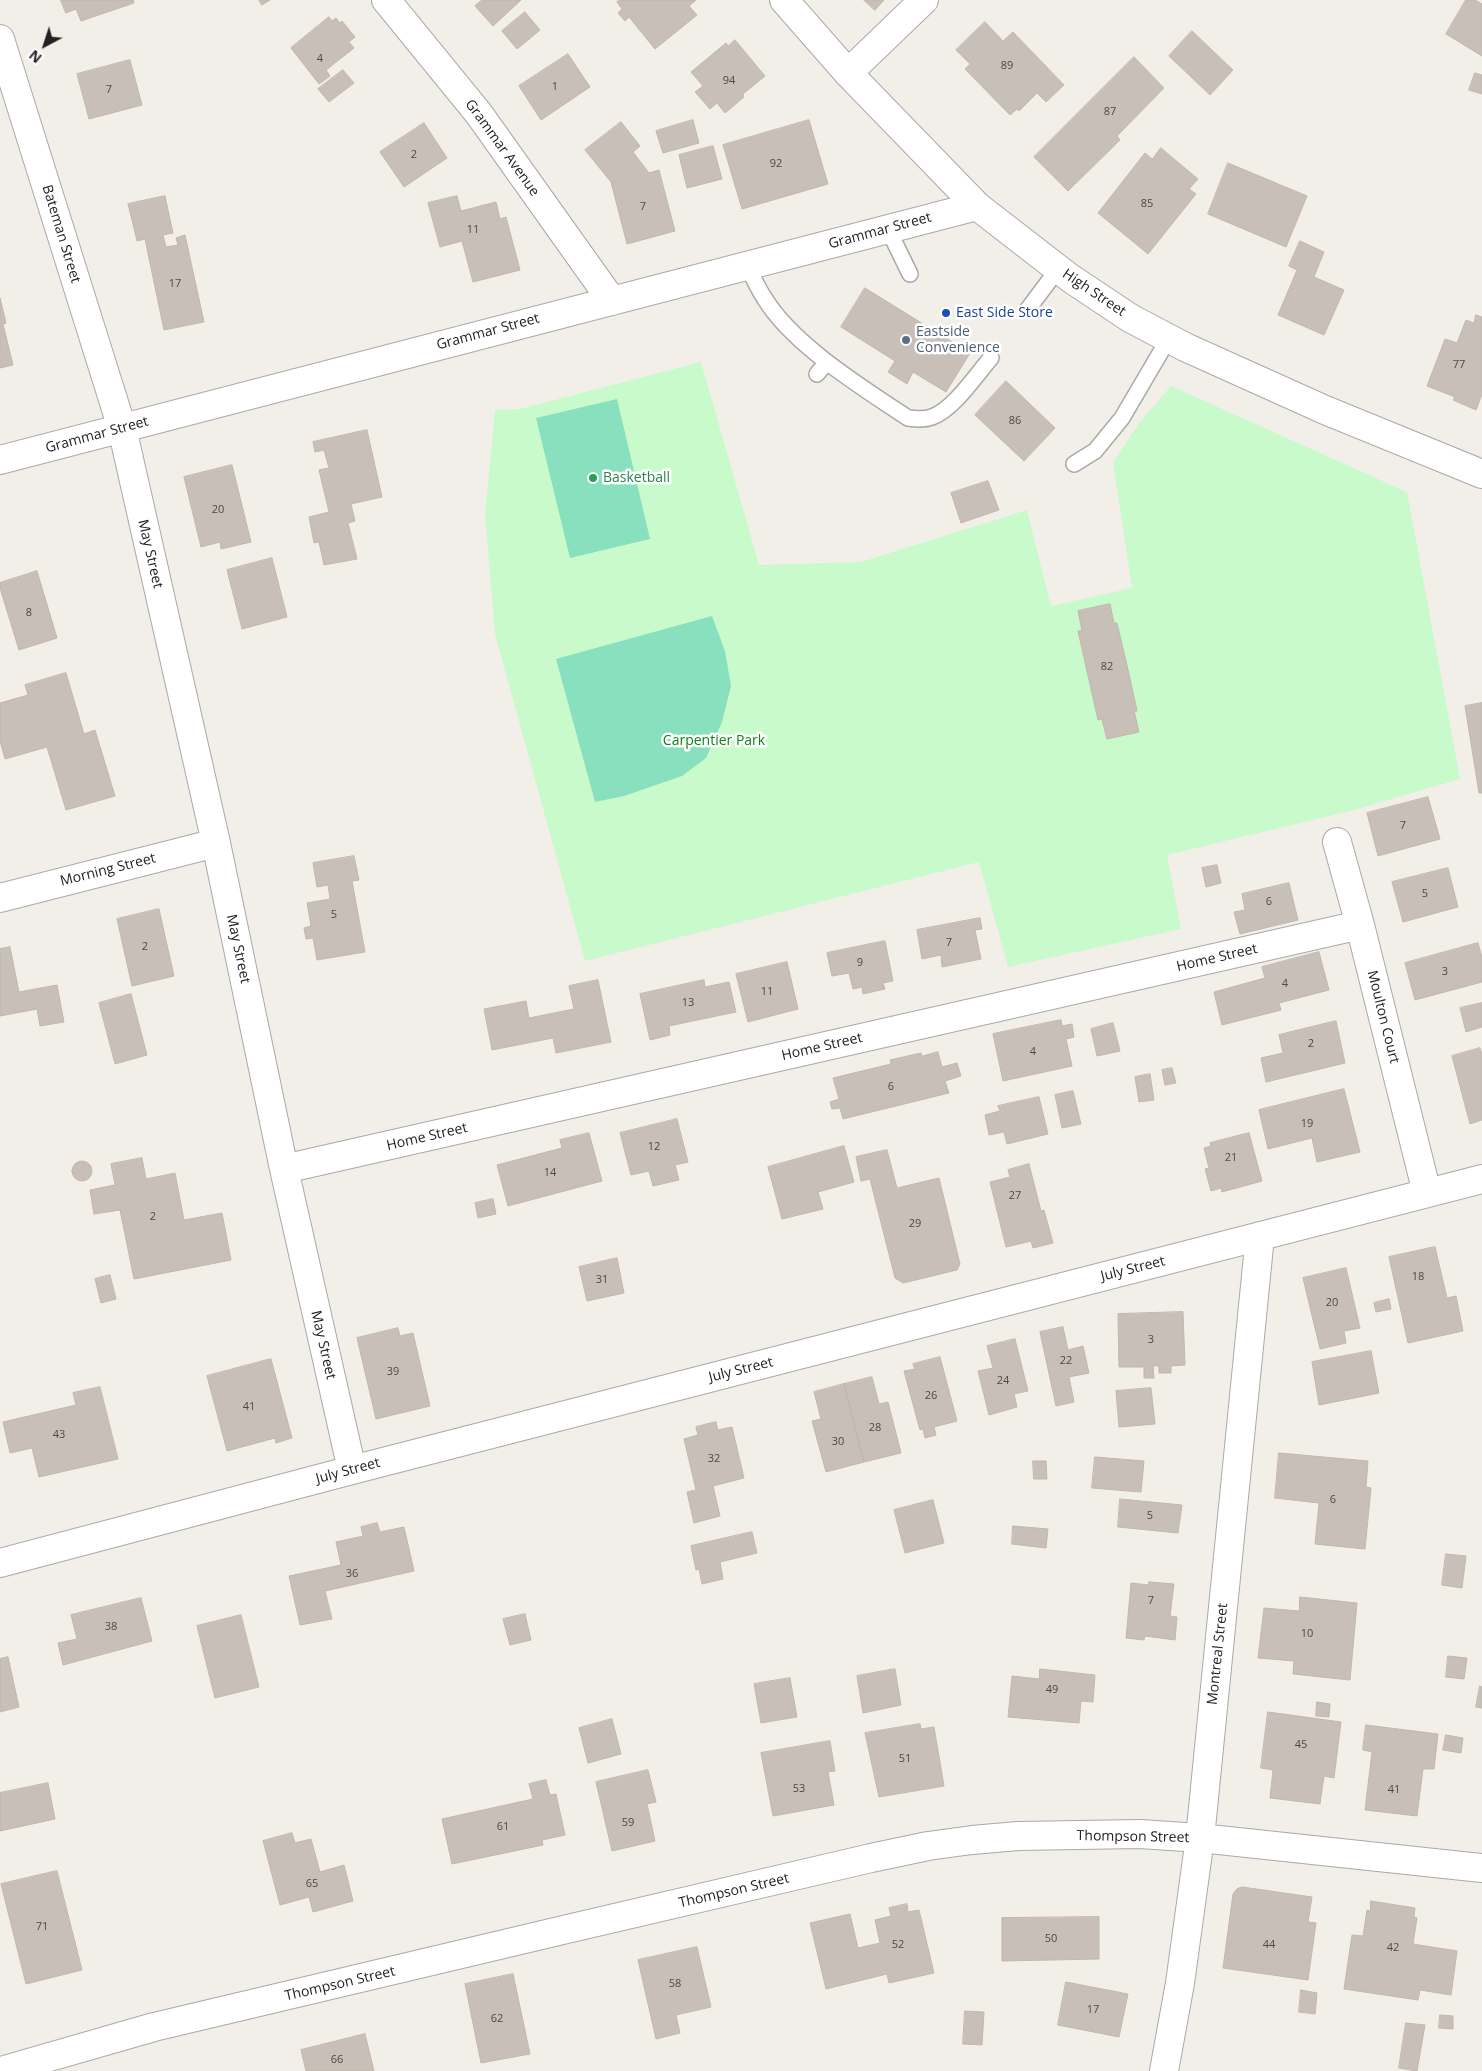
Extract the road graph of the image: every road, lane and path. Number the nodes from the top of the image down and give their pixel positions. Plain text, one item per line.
1 (386, 0) edge
2 (784, 0) edge
3 (924, 0) edge
4 (0, 39) edge
5 (848, 73) junction
6 (977, 206) junction
7 (888, 229) junction
8 (747, 265) junction
9 (1058, 269) junction
10 (910, 274) dead end
11 (612, 301) junction
12 (1028, 309) dead end
13 (1168, 338) junction
14 (991, 358) dead end
15 (827, 362) junction
16 (817, 374) dead end
17 (122, 428) junction
18 (0, 460) edge
19 (1074, 464) dead end
20 (1482, 474) edge
21 (1338, 842) dead end
22 (216, 843) junction
23 (0, 898) edge
24 (1360, 925) junction
25 (284, 1169) junction
26 (1482, 1180) edge
27 (1427, 1193) junction
28 (1260, 1236) junction
29 (352, 1470) junction
30 (0, 1563) edge
31 (1200, 1838) junction
32 (1482, 1868) edge
33 (1, 2071) edge
34 (1164, 2071) edge

1 - 11 street, Grammar Avenue
2 - 5 street, High Street
3 - 5 street
4 - 17 street, Bateman Street
5 - 6 street, High Street
6 - 7 street, Grammar Street
6 - 9 street, High Street
7 - 8 street, Grammar Street
7 - 10 lane
8 - 11 street, Grammar Street
8 - 15 lane
9 - 12 lane
9 - 13 street, High Street
11 - 17 street, Grammar Street
13 - 19 lane
13 - 20 street, High Street
14 - 15 lane
15 - 16 lane
17 - 18 street, Grammar Street
17 - 22 street, May Street
21 - 24 street, Moulton Court
22 - 23 street, Morning Street
22 - 25 street, May Street
24 - 25 street, Home Street
24 - 27 street, Moulton Court
25 - 29 street, May Street
26 - 27 street, July Street
27 - 28 street, July Street
28 - 29 street, July Street
28 - 31 street, Montreal Street
29 - 30 street, July Street
31 - 32 street, Thompson Street
31 - 33 street, Thompson Street
31 - 34 street, Montreal Street

